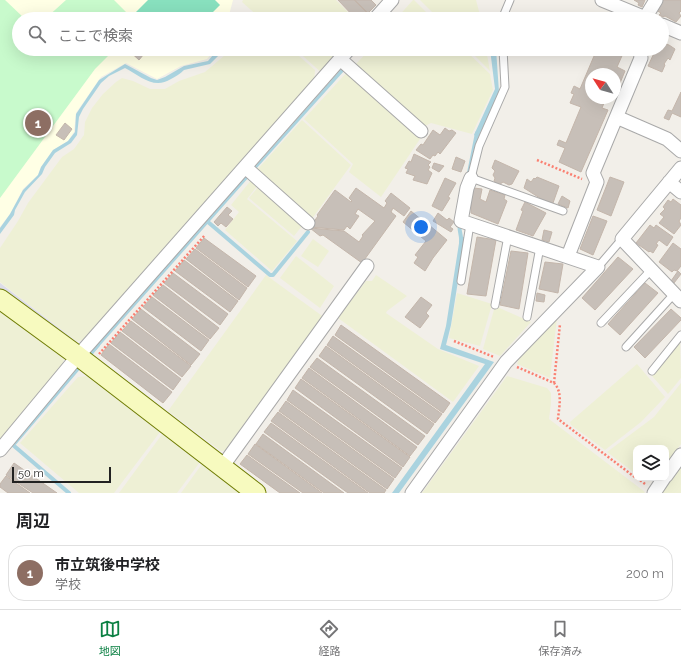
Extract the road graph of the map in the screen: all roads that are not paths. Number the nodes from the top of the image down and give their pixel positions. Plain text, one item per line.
1 (392, 0) edge
2 (510, 0) edge
3 (602, 0) edge
4 (656, 0) edge
5 (381, 12) edge
6 (505, 12) edge
7 (629, 12) edge
8 (647, 12) edge
9 (669, 28) edge
10 (681, 33) edge
11 (343, 56) edge
12 (503, 56) edge
13 (641, 56) edge
14 (340, 59) junction
15 (622, 119) dead end
16 (421, 131) dead end
17 (681, 151) edge
18 (245, 167) junction
19 (681, 168) edge
20 (471, 178) junction
21 (669, 182) junction
22 (681, 192) edge
23 (563, 211) dead end
24 (308, 223) dead end
25 (470, 224) junction
26 (508, 236) junction
27 (622, 239) junction
28 (540, 247) junction
29 (568, 256) junction
30 (367, 266) dead end
31 (598, 267) junction
32 (651, 270) junction
33 (461, 281) dead end
34 (678, 297) edge
35 (0, 299) edge
36 (495, 305) dead end
37 (527, 317) dead end
38 (601, 323) dead end
39 (681, 335) edge
40 (626, 347) dead end
41 (84, 361) junction
42 (652, 371) dead end
43 (0, 450) edge
44 (681, 455) edge
45 (222, 467) junction
46 (669, 472) edge
47 (662, 481) edge
48 (256, 493) edge
49 (412, 493) edge
50 (654, 493) edge

1 - 5 street
2 - 6 lane
3 - 7 street
4 - 8 street
9 - 10 street
11 - 14 street
12 - 20 lane
13 - 29 street
14 - 16 street
14 - 18 street
15 - 17 street
18 - 24 street
18 - 41 street
19 - 21 street
20 - 23 lane
20 - 25 street
21 - 22 street
21 - 27 street
25 - 26 street
25 - 33 lane
26 - 28 street
26 - 36 lane
27 - 31 lane
27 - 32 street
28 - 29 street
28 - 37 lane
29 - 31 street
30 - 45 street
31 - 49 street
32 - 34 street
32 - 38 lane
34 - 40 lane
35 - 41 street
39 - 42 lane
41 - 43 street
41 - 45 street
44 - 46 street
45 - 48 street
47 - 50 street

